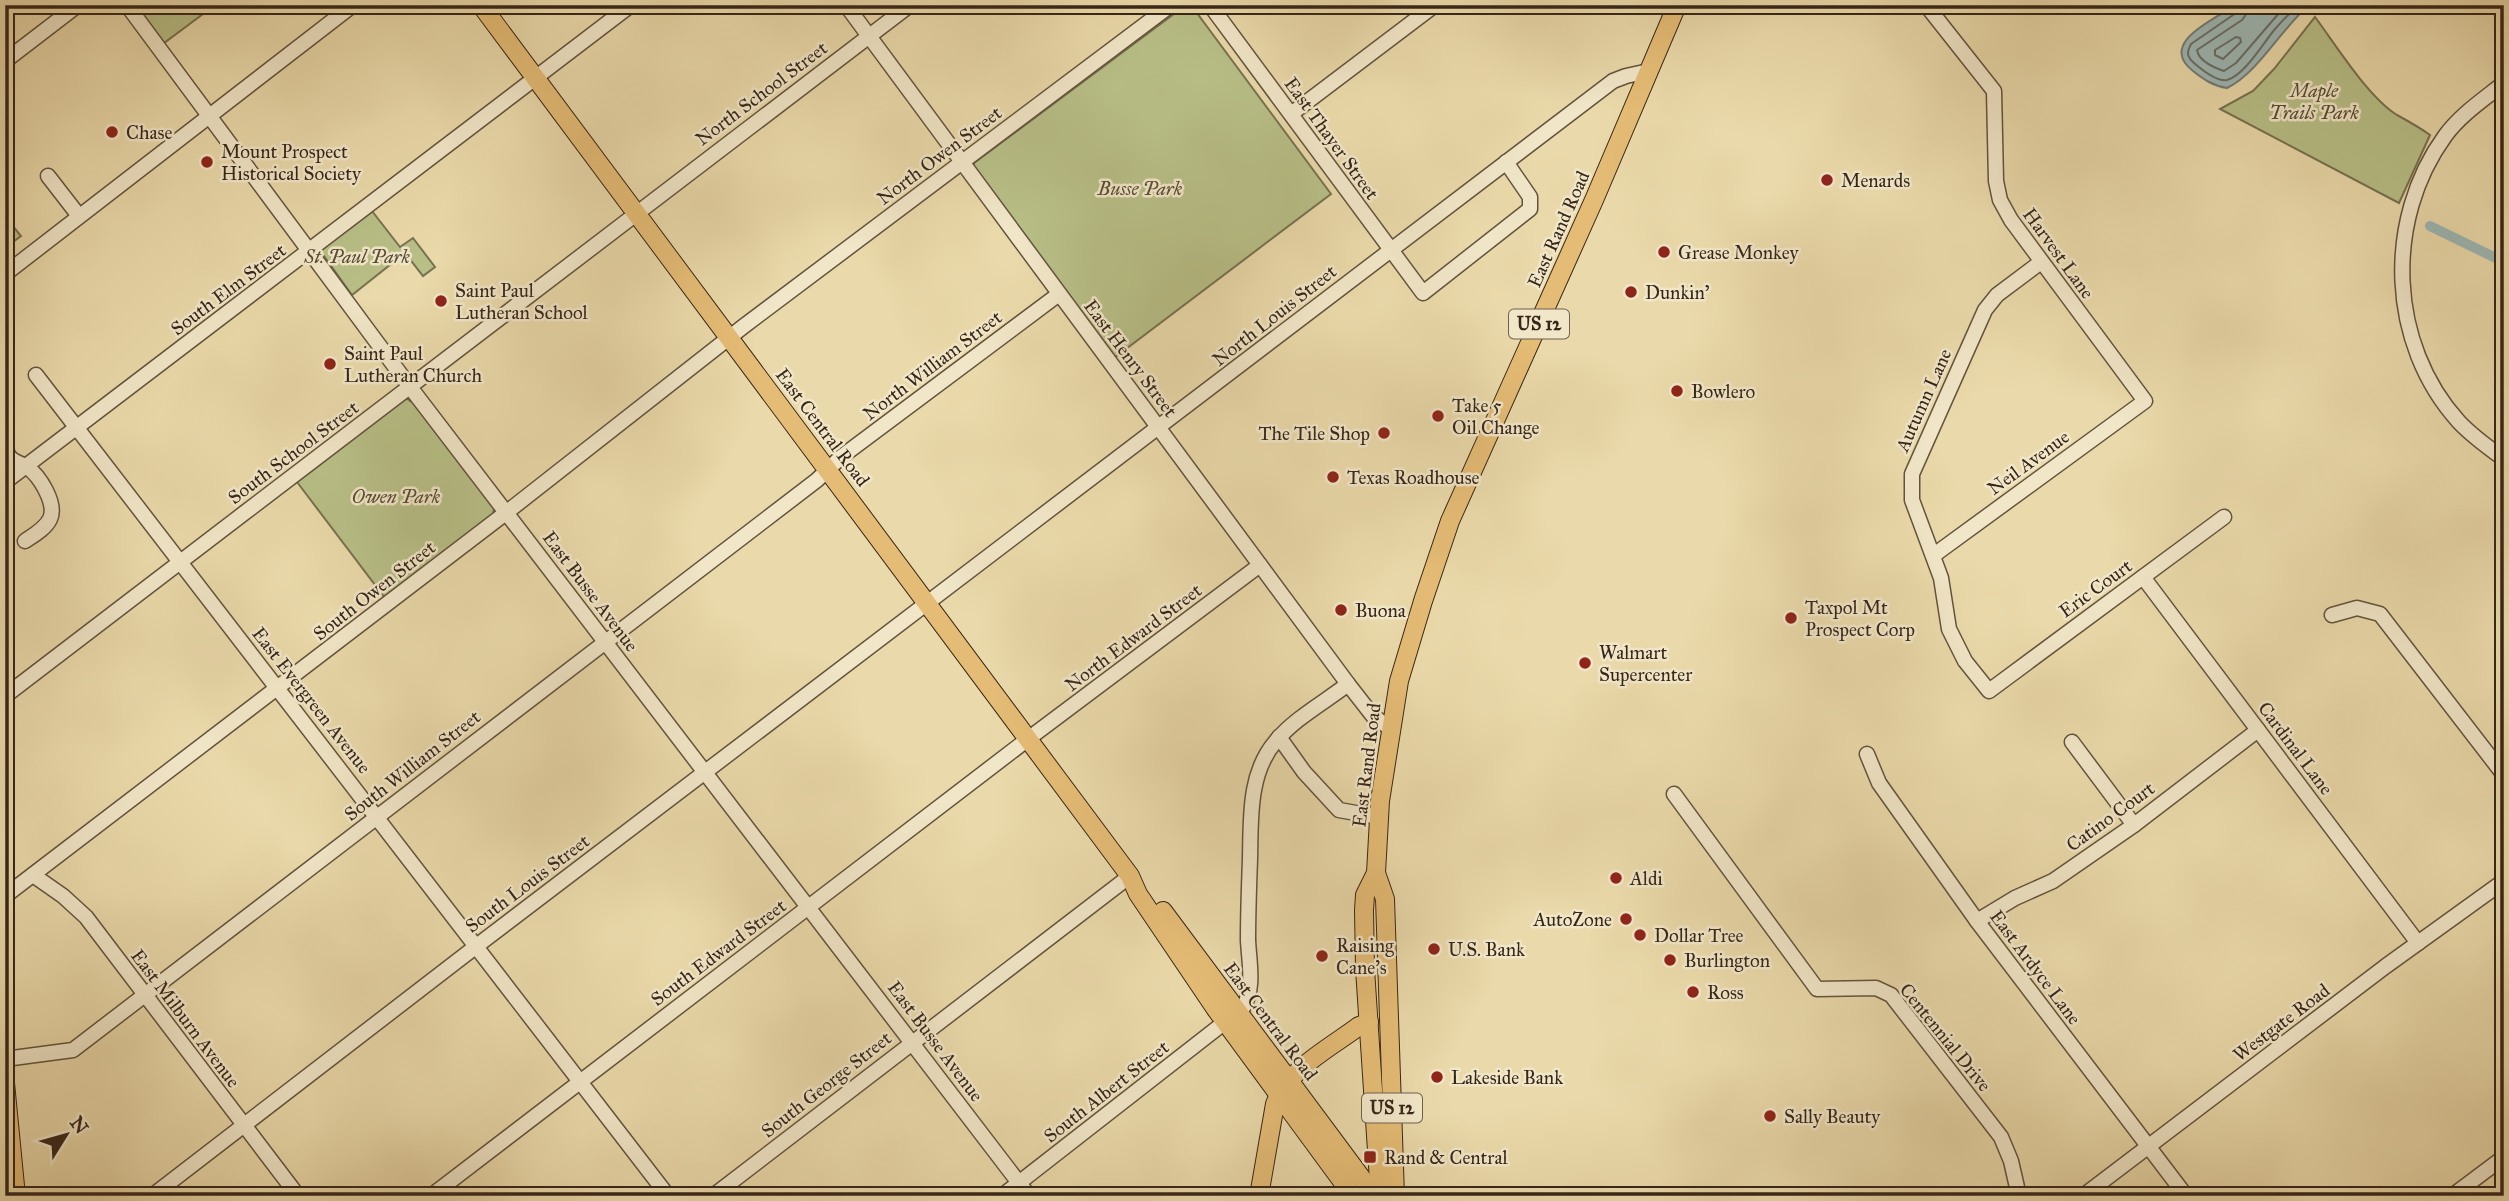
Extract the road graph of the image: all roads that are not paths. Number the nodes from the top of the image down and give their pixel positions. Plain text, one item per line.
1 (78, 5) edge
2 (127, 5) edge
3 (353, 5) edge
4 (481, 5) edge
5 (631, 5) edge
6 (846, 5) edge
7 (910, 5) edge
8 (1171, 5) edge
9 (1210, 5) edge
10 (1436, 5) edge
11 (1677, 5) edge
12 (1926, 5) edge
13 (869, 36) junction
14 (5, 61) edge
15 (1649, 71) junction
16 (535, 78) junction
17 (2504, 83) edge
18 (1291, 114) junction
19 (209, 116) junction
20 (961, 162) junction
21 (1506, 162) junction
22 (48, 176) dead end
23 (636, 211) junction
24 (79, 216) junction
25 (1391, 250) junction
26 (309, 252) junction
27 (2041, 262) junction
28 (5, 274) edge
29 (1059, 294) junction
30 (730, 338) junction
31 (36, 375) dead end
32 (410, 387) junction
33 (2145, 401) joint
34 (5, 424) edge
35 (77, 428) junction
36 (1159, 428) junction
37 (2504, 459) edge
38 (27, 466) junction
39 (828, 469) junction
40 (5, 482) edge
41 (507, 512) junction
42 (2224, 517) dead end
43 (26, 541) dead end
44 (1934, 555) junction
45 (182, 562) junction
46 (1260, 565) junction
47 (2143, 577) junction
48 (927, 602) junction
49 (2332, 615) dead end
50 (605, 642) junction
51 (1348, 684) junction
52 (278, 687) junction
53 (1989, 691) joint
54 (5, 696) edge
55 (1391, 729) junction
56 (2258, 730) junction
57 (1279, 737) junction
58 (1028, 739) junction
59 (2072, 742) dead end
60 (1867, 754) dead end
61 (705, 772) junction
62 (2504, 775) edge
63 (1674, 794) dead end
64 (377, 816) junction
65 (1379, 817) junction
66 (2133, 825) junction
67 (1376, 873) junction
68 (33, 875) junction
69 (1130, 876) junction
70 (2504, 881) edge
71 (5, 896) edge
72 (809, 907) junction
73 (1977, 921) junction
74 (2418, 943) junction
75 (476, 946) junction
76 (145, 996) junction
77 (1233, 1018) junction
78 (1369, 1023) junction
79 (913, 1042) junction
80 (5, 1059) edge
81 (580, 1082) junction
82 (5, 1083) edge
83 (1284, 1087) junction
84 (243, 1125) junction
85 (1305, 1129) junction
86 (1268, 1143) junction
87 (2149, 1146) junction
88 (2504, 1157) edge
89 (1019, 1183) junction
90 (16, 1196) edge
91 (152, 1196) edge
92 (298, 1196) edge
93 (431, 1196) edge
94 (668, 1196) edge
95 (713, 1196) edge
96 (1002, 1196) edge
97 (1029, 1196) edge
98 (1259, 1196) edge
99 (1353, 1196) edge
100 (1375, 1196) edge
101 (1380, 1196) edge
102 (1395, 1196) edge
103 (2019, 1196) edge
104 (2083, 1196) edge
105 (2186, 1196) edge
106 (2452, 1196) edge

1 - 14 street
2 - 19 street, East Busse Avenue
3 - 19 street
4 - 16 main road, East Central Road
5 - 16 street, South Elm Street
6 - 13 street, East Henry Street
7 - 13 street, North School Street
8 - 20 street, North Owen Street
9 - 18 street, East Thayer Street
10 - 18 street
11 - 15 main road, East Rand Road / US 12
12 - 27 street, Harvest Lane
13 - 20 street, East Henry Street
13 - 23 street, North School Street
15 - 21 street, North Louis Street
15 - 55 main road, East Rand Road / US 12
16 - 23 main road, East Central Road
16 - 26 street, South Elm Street
17 - 37 street
18 - 25 street, East Thayer Street
19 - 24 street
19 - 26 street, East Busse Avenue
20 - 29 street, East Henry Street
20 - 30 street, North Owen Street
21 - 25 street, North Louis Street
21 - 25 street, East Thayer Street
22 - 24 street
23 - 30 main road, East Central Road
23 - 32 street, South School Street
24 - 28 street
25 - 36 street, North Louis Street
26 - 32 street, East Busse Avenue
26 - 35 street, South Elm Street
27 - 33 street, Harvest Lane
27 - 44 street, Autumn Lane
29 - 36 street, East Henry Street
29 - 39 street, North William Street
30 - 39 main road, East Central Road
30 - 41 street, South Owen Street
31 - 35 street, East Evergreen Avenue
32 - 41 street, East Busse Avenue
32 - 45 street, South School Street
33 - 44 street, Neil Avenue
34 - 38 street
35 - 38 street, South Elm Street
35 - 45 street, East Evergreen Avenue
36 - 46 street, East Henry Street
36 - 48 street, North Louis Street
38 - 40 street, South Elm Street
38 - 43 street
39 - 48 main road, East Central Road
39 - 50 street, South William Street
41 - 50 street, East Busse Avenue
41 - 52 street, South Owen Street
42 - 47 street, Eric Court
44 - 53 street, Autumn Lane
45 - 52 street, East Evergreen Avenue
45 - 54 street, South School Street
46 - 51 street, East Henry Street
46 - 58 street, North Edward Street
47 - 53 street, Eric Court
47 - 56 street, Cardinal Lane
48 - 58 main road, East Central Road
48 - 61 street, South Louis Street
49 - 62 street
50 - 61 street, East Busse Avenue
50 - 64 street, South William Street
51 - 55 street, East Henry Street
51 - 57 street
52 - 64 street, East Evergreen Avenue
52 - 68 street, South Owen Street
55 - 65 main road, East Rand Road / US 12
56 - 66 street, Catino Court
56 - 74 street, Cardinal Lane
57 - 65 street
57 - 77 street
58 - 69 main road, East Central Road
58 - 72 street, South Edward Street
59 - 66 street
60 - 73 street, East Ardyce Lane
61 - 72 street, East Busse Avenue
61 - 75 street, South Louis Street
63 - 103 street, Centennial Drive
64 - 75 street, East Evergreen Avenue
64 - 76 street, South William Street
65 - 67 main road, East Rand Road / US 12
66 - 73 street, Catino Court
67 - 78 main road, East Rand Road / US 12
67 - 102 main road, East Rand Road / US 12
68 - 71 street, South Owen Street
68 - 76 street, East Milburn Avenue
69 - 77 main road, East Central Road
69 - 79 street, South George Street
70 - 74 street, Westgate Road
72 - 79 street, East Busse Avenue
72 - 81 street, South Edward Street
73 - 87 street, East Ardyce Lane
74 - 87 street, Westgate Road
75 - 81 street, East Evergreen Avenue
75 - 84 street, South Louis Street
76 - 80 street, South William Street
76 - 84 street, East Milburn Avenue
77 - 83 main road, East Central Road
77 - 89 street, South Albert Street
78 - 83 main road
78 - 101 main road, East Rand Road / US 12
79 - 89 street, East Busse Avenue
79 - 95 street, South George Street
81 - 93 street, South Edward Street
81 - 94 street, East Evergreen Avenue
82 - 90 main road
83 - 85 main road, East Central Road
83 - 86 main road
83 - 100 main road, East Central Road
84 - 91 street, South Louis Street
84 - 92 street, East Milburn Avenue
85 - 86 main road
85 - 99 main road, East Central Road
86 - 98 main road
87 - 104 street, Westgate Road
87 - 105 street, East Ardyce Lane
88 - 106 street
89 - 96 street, South Albert Street
89 - 97 street, East Busse Avenue

